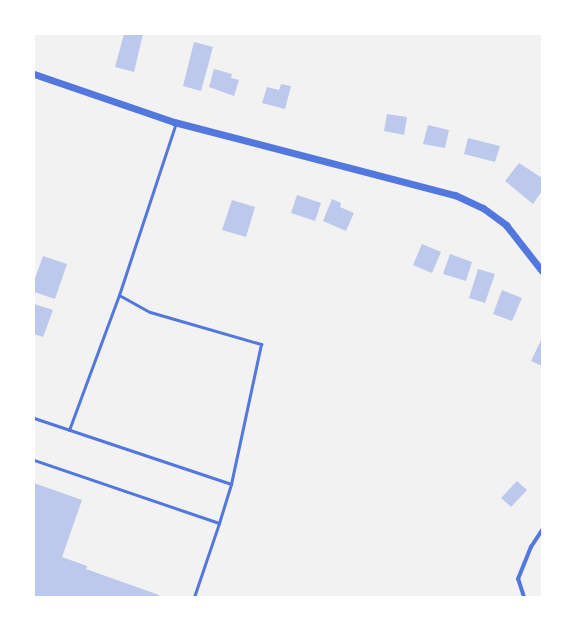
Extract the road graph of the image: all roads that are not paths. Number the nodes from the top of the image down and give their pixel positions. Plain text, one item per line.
1 (34, 74) edge
2 (176, 123) junction
3 (542, 271) edge
4 (119, 295) junction
5 (34, 418) edge
6 (69, 430) junction
7 (34, 460) edge
8 (231, 484) junction
9 (219, 523) junction
10 (542, 530) edge
11 (194, 597) edge
12 (524, 597) edge

1 - 2 street
2 - 3 street
2 - 4 lane
4 - 6 lane
4 - 8 lane
5 - 6 lane
6 - 8 lane
7 - 9 lane
8 - 9 lane
9 - 11 lane
10 - 12 street

